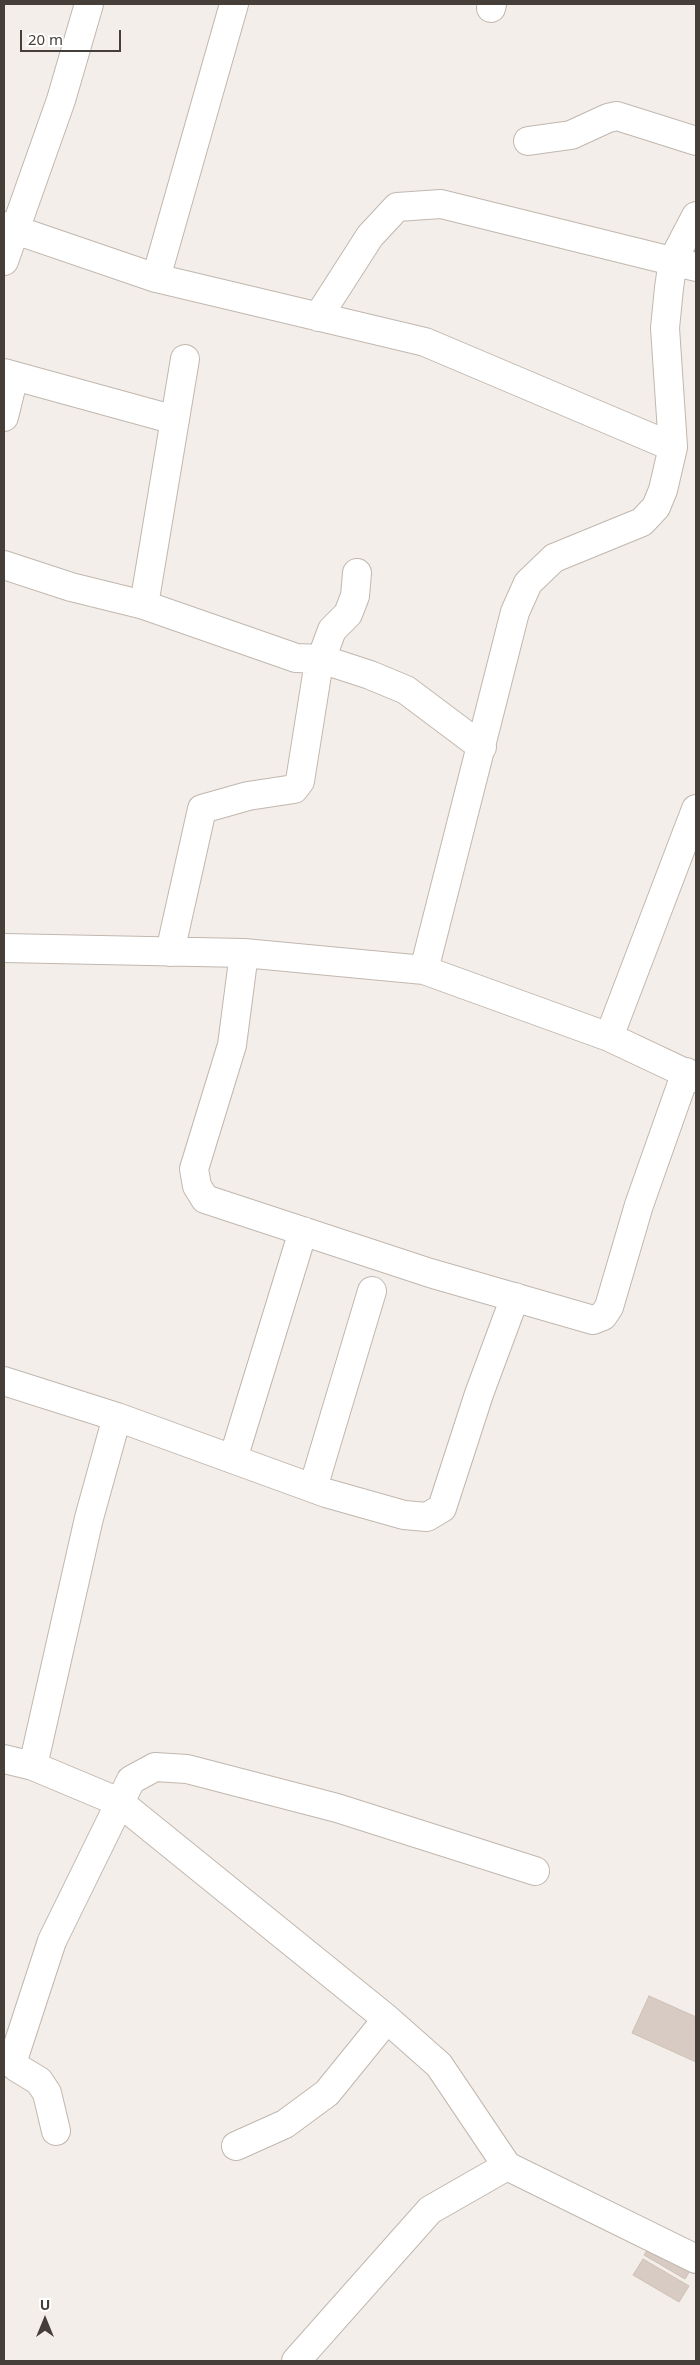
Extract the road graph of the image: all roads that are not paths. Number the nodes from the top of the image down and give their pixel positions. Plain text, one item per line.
1 (89, 4) edge
2 (234, 4) edge
3 (528, 141) dead end
4 (696, 141) edge
5 (696, 216) edge
6 (10, 228) edge
7 (4, 261) edge
8 (685, 264) edge
9 (156, 278) junction
10 (318, 316) junction
11 (185, 359) dead end
12 (9, 375) edge
13 (4, 417) edge
14 (175, 420) junction
15 (673, 447) junction
16 (4, 565) edge
17 (357, 573) dead end
18 (144, 606) junction
19 (321, 660) junction
20 (482, 747) junction
21 (696, 809) edge
22 (4, 948) edge
23 (170, 952) junction
24 (244, 953) junction
25 (424, 970) junction
26 (609, 1037) junction
27 (691, 1075) edge
28 (303, 1231) junction
29 (372, 1291) dead end
30 (515, 1297) junction
31 (4, 1381) edge
32 (117, 1417) junction
33 (234, 1459) junction
34 (313, 1488) junction
35 (4, 1758) edge
36 (33, 1766) junction
37 (119, 1802) junction
38 (535, 1871) dead end
39 (387, 2019) junction
40 (56, 2131) dead end
41 (236, 2146) dead end
42 (507, 2166) junction
43 (696, 2259) edge
44 (296, 2361) edge

1 - 6 street
2 - 9 street
3 - 4 street
5 - 8 street
6 - 7 street
6 - 9 street
8 - 10 street
8 - 15 street
9 - 10 street
10 - 15 street
11 - 14 street
12 - 13 street
12 - 14 street
14 - 18 street
15 - 20 street
16 - 18 street
17 - 19 street
18 - 19 street
19 - 20 street
19 - 23 street
20 - 25 street
21 - 26 street
22 - 23 street
23 - 24 street
24 - 25 street
24 - 28 street
25 - 26 street
26 - 27 street
27 - 30 street
28 - 30 street
28 - 33 street
29 - 34 street
30 - 34 street
31 - 32 street
32 - 33 street
32 - 36 street
33 - 34 street
35 - 36 street
36 - 37 street
37 - 38 street
37 - 39 street
37 - 40 street
39 - 41 street
39 - 42 street
42 - 43 street
42 - 44 street

